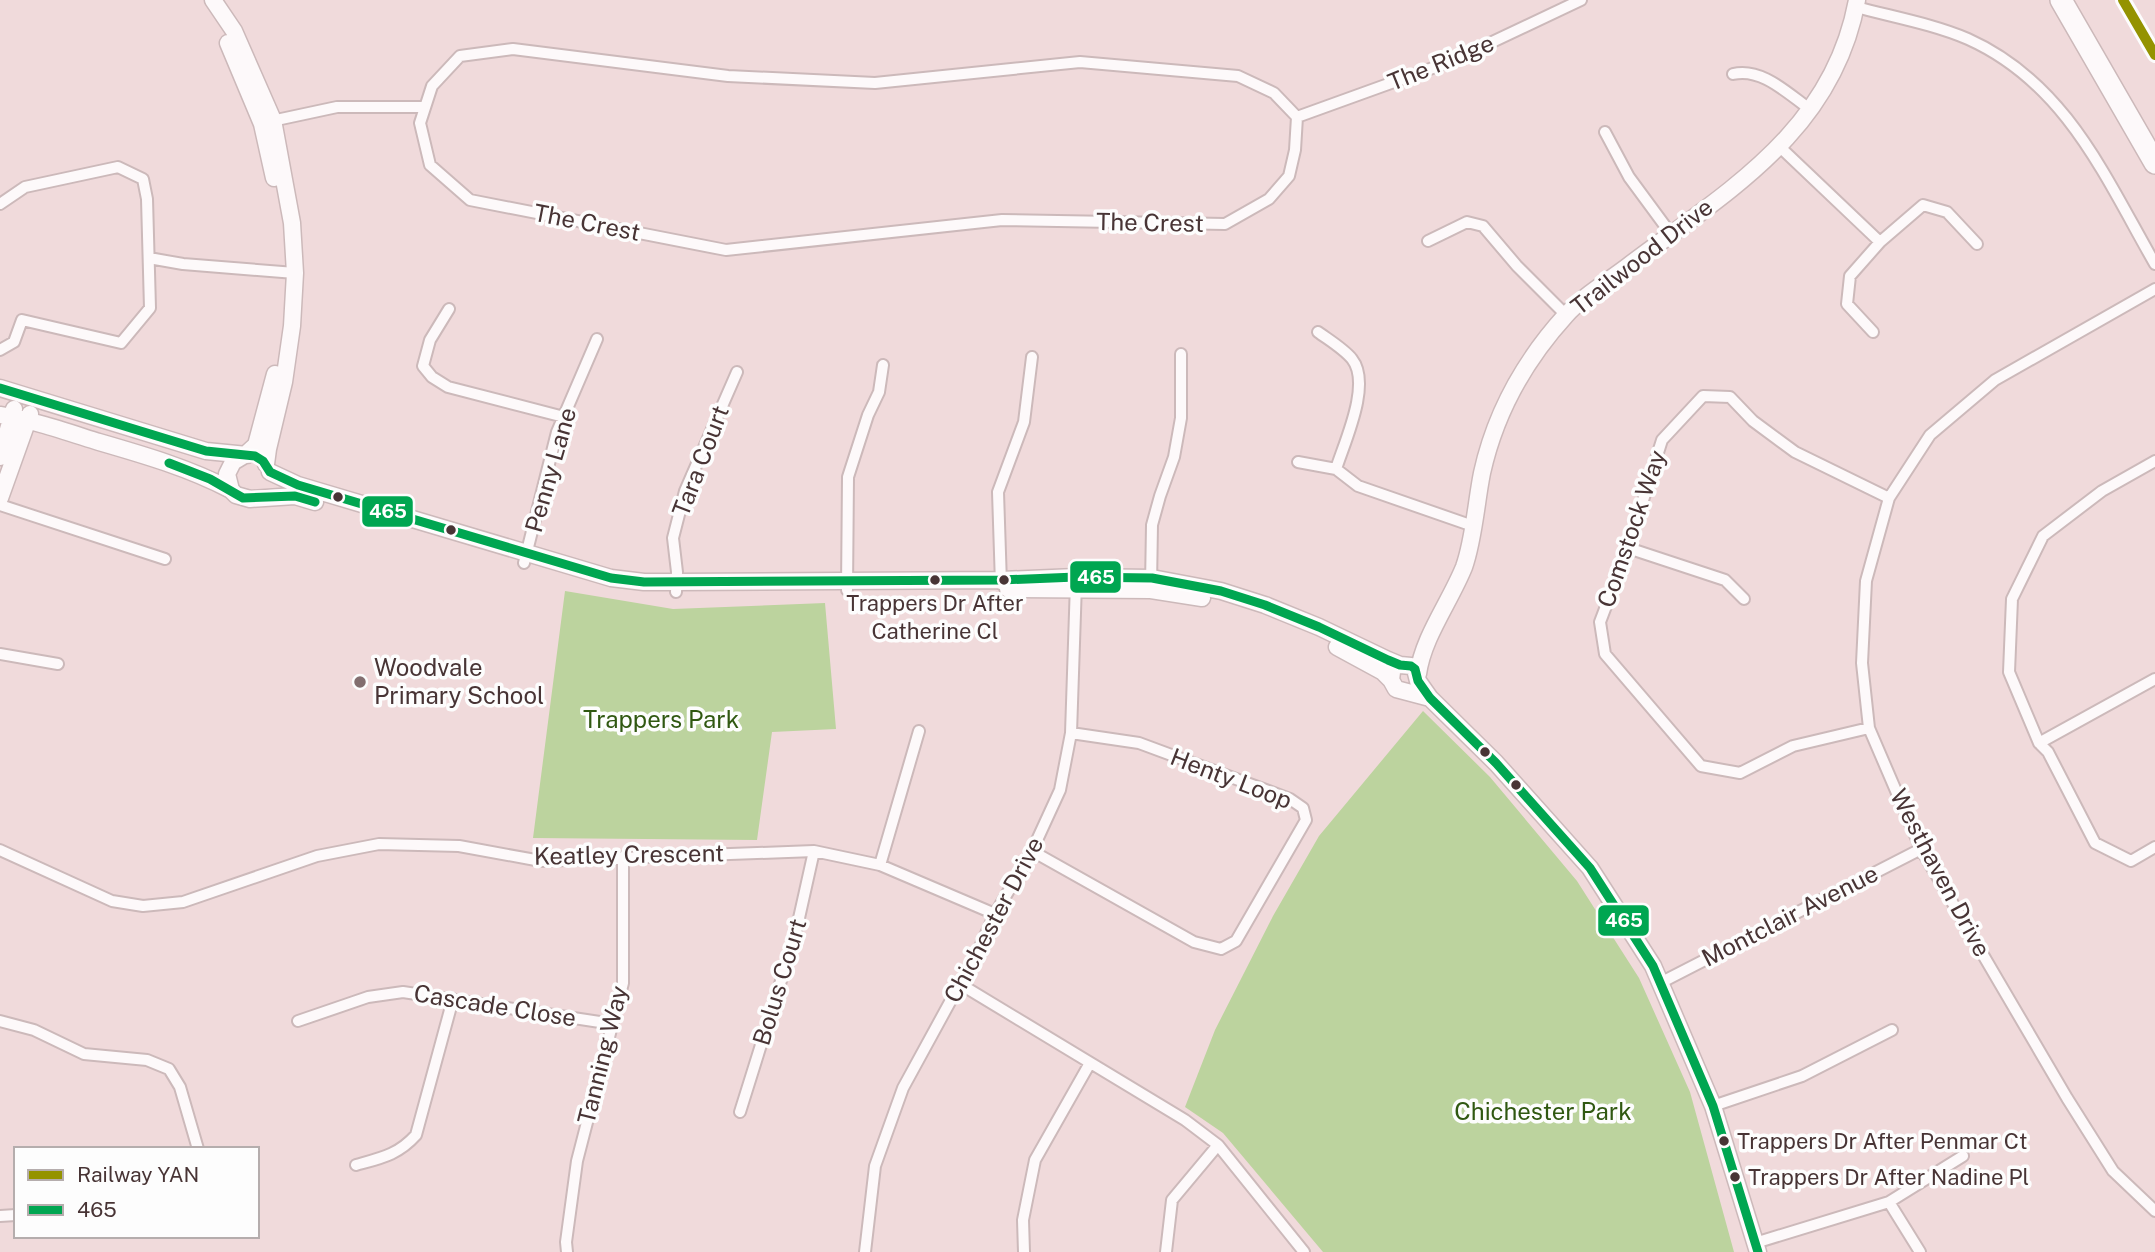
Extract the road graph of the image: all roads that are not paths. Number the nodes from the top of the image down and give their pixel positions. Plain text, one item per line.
1 (201, 0) edge
2 (213, 0) edge
3 (1581, 0) edge
4 (2061, 0) edge
5 (1856, 3) edge
6 (1733, 74) dead end
7 (425, 107) junction
8 (1811, 110) junction
9 (1297, 117) junction
10 (267, 122) junction
11 (1605, 132) dead end
12 (1780, 147) junction
13 (2155, 163) edge
14 (0, 204) edge
15 (1671, 234) junction
16 (1428, 241) dead end
17 (1880, 242) junction
18 (1977, 244) dead end
19 (149, 258) junction
20 (2155, 264) edge
21 (289, 273) junction
22 (2155, 289) edge
23 (449, 309) dead end
24 (1566, 315) junction
25 (1318, 332) dead end
26 (1872, 332) dead end
27 (597, 339) dead end
28 (0, 350) edge
29 (1181, 354) dead end
30 (1032, 357) dead end
31 (883, 365) dead end
32 (737, 372) dead end
33 (0, 388) edge
34 (28, 397) junction
35 (564, 417) junction
36 (13, 418) edge
37 (244, 456) junction
38 (0, 457) edge
39 (2155, 461) edge
40 (1298, 462) dead end
41 (268, 468) junction
42 (1336, 470) junction
43 (231, 490) junction
44 (257, 497) junction
45 (0, 498) edge
46 (1889, 498) junction
47 (0, 505) edge
48 (1473, 526) junction
49 (1628, 548) junction
50 (165, 559) dead end
51 (525, 559) junction
52 (1076, 584) junction
53 (1151, 584) junction
54 (1001, 585) junction
55 (847, 586) junction
56 (676, 587) junction
57 (1745, 599) dead end
58 (0, 654) edge
59 (58, 664) dead end
60 (1413, 668) junction
61 (2155, 679) edge
62 (1391, 680) junction
63 (1406, 693) junction
64 (1430, 698) junction
65 (1868, 727) junction
66 (919, 731) dead end
67 (1071, 733) junction
68 (2039, 743) junction
69 (2155, 847) edge
70 (1921, 849) junction
71 (0, 850) edge
72 (814, 851) junction
73 (1032, 851) junction
74 (623, 857) junction
75 (18, 858) junction
76 (0, 860) edge
77 (880, 864) junction
78 (995, 914) junction
79 (1660, 983) junction
80 (960, 984) junction
81 (453, 999) junction
82 (0, 1021) edge
83 (298, 1021) dead end
84 (612, 1024) junction
85 (1892, 1030) dead end
86 (1090, 1063) junction
87 (1713, 1106) junction
88 (740, 1112) dead end
89 (1219, 1145) junction
90 (197, 1147) edge
91 (1964, 1156) dead end
92 (356, 1165) dead end
93 (1889, 1202) junction
94 (2155, 1211) edge
95 (1756, 1248) edge
96 (567, 1252) edge
97 (865, 1252) edge
98 (1024, 1252) edge
99 (1166, 1252) edge
100 (1304, 1252) edge
101 (1920, 1252) edge

1 - 10 main road
2 - 10 main road
3 - 9 street, The Ridge
4 - 13 highway
5 - 8 main road, Trailwood Drive
5 - 20 street
6 - 8 street
7 - 9 street, The Crest
7 - 9 street, The Crest
7 - 10 street
8 - 12 main road, Trailwood Drive
10 - 21 main road
11 - 15 street
12 - 15 main road, Trailwood Drive
12 - 17 street
14 - 19 street
15 - 24 main road, Trailwood Drive
16 - 24 street
17 - 18 street
17 - 26 street
19 - 21 street
19 - 28 street
21 - 37 main road
21 - 41 main road
22 - 46 street, Westhaven Drive
23 - 35 street
24 - 48 main road, Trailwood Drive
25 - 42 street
27 - 35 street, Penny Lane
29 - 53 street
30 - 54 street
31 - 55 street
32 - 56 street, Tara Court
33 - 34 main road
34 - 36 main road
34 - 37 main road
35 - 51 street, Penny Lane
36 - 38 main road
36 - 43 main road
36 - 45 main road
37 - 41 main road
37 - 43 main road
39 - 68 street
40 - 42 street
41 - 44 main road
41 - 51 main road
42 - 48 street
43 - 44 main road
44 - 51 main road
46 - 49 street, Comstock Way
46 - 65 street, Westhaven Drive
47 - 50 street
48 - 60 main road, Trailwood Drive
49 - 57 street
49 - 65 street, Comstock Way
51 - 56 main road
52 - 53 main road
52 - 54 main road
52 - 67 street, Chichester Drive
53 - 60 main road
53 - 62 main road
54 - 55 main road
55 - 56 main road
58 - 59 street
60 - 62 main road
60 - 63 main road
60 - 64 main road
61 - 68 street
62 - 63 main road
63 - 64 main road
64 - 79 main road
65 - 70 street, Westhaven Drive
66 - 77 street
67 - 73 street, Chichester Drive
67 - 73 street, Henty Loop
68 - 69 street
70 - 79 street, Montclair Avenue
70 - 94 street, Westhaven Drive
71 - 75 street, Keatley Crescent
72 - 74 street, Keatley Crescent
72 - 77 street, Keatley Crescent
72 - 88 street, Bolus Court
73 - 78 street, Chichester Drive
74 - 75 street, Keatley Crescent
74 - 84 street, Tanning Way
75 - 76 street
77 - 78 street, Keatley Crescent
78 - 80 street, Chichester Drive
79 - 87 main road
80 - 86 street
80 - 97 street, Chichester Drive
81 - 83 street, Cascade Close
81 - 84 street, Cascade Close
81 - 92 street
82 - 90 street
84 - 96 street, Tanning Way
85 - 87 street
86 - 89 street
86 - 98 street
87 - 95 main road
89 - 99 street
89 - 100 street
91 - 93 street
93 - 95 street
93 - 101 street

